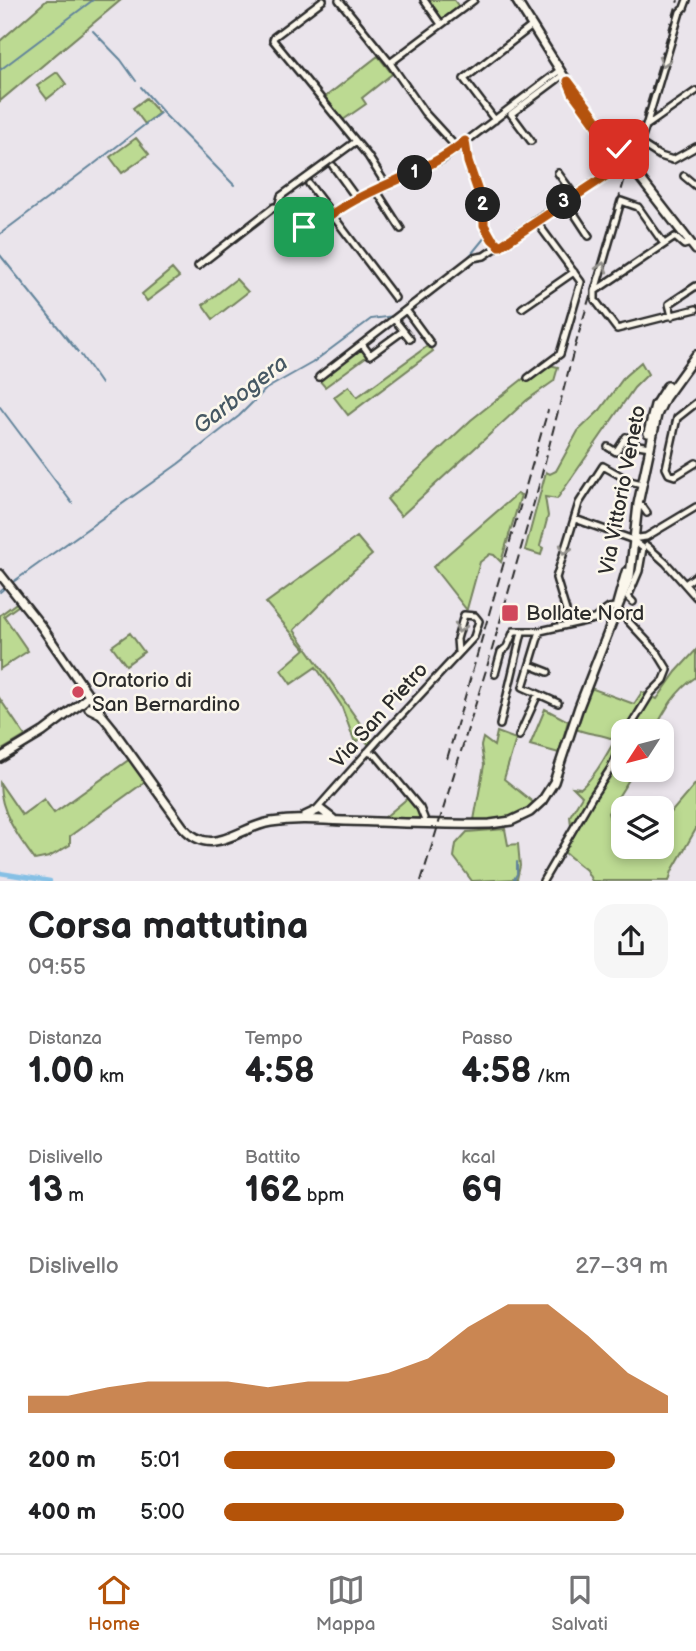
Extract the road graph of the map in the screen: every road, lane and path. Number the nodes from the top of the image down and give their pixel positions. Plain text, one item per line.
1 (323, 0) edge
2 (339, 0) edge
3 (424, 0) edge
4 (474, 0) edge
5 (516, 0) edge
6 (687, 0) edge
7 (441, 24) junction
8 (529, 29) junction
9 (390, 63) junction
10 (564, 75) junction
11 (696, 91) edge
12 (495, 120) junction
13 (646, 126) junction
14 (465, 141) junction
15 (531, 141) dead end
16 (355, 142) junction
17 (641, 144) junction
18 (696, 146) edge
19 (457, 148) junction
20 (618, 152) joint
21 (333, 166) dead end
22 (632, 171) joint
23 (558, 173) dead end
24 (684, 176) dead end
25 (309, 184) dead end
26 (387, 186) junction
27 (696, 186) edge
28 (376, 190) junction
29 (574, 195) junction
30 (357, 199) junction
31 (566, 201) junction
32 (278, 207) junction
33 (333, 216) junction
34 (536, 221) junction
35 (401, 229) dead end
36 (589, 236) dead end
37 (664, 244) junction
38 (500, 246) junction
39 (694, 246) edge
40 (198, 266) dead end
41 (574, 272) junction
42 (696, 286) edge
43 (594, 291) junction
44 (395, 298) dead end
45 (522, 308) dead end
46 (696, 309) edge
47 (406, 310) junction
48 (672, 316) junction
49 (394, 319) junction
50 (403, 331) junction
51 (410, 339) dead end
52 (362, 344) junction
53 (430, 344) dead end
54 (696, 347) edge
55 (696, 355) edge
56 (319, 377) dead end
57 (527, 378) dead end
58 (696, 403) edge
59 (608, 447) dead end
60 (648, 447) junction
61 (696, 463) edge
62 (640, 484) junction
63 (638, 505) junction
64 (696, 507) edge
65 (647, 513) dead end
66 (575, 519) junction
67 (634, 539) junction
68 (647, 546) dead end
69 (0, 574) edge
70 (696, 576) edge
71 (685, 583) junction
72 (696, 597) edge
73 (633, 602) dead end
74 (617, 609) junction
75 (570, 624) junction
76 (540, 631) junction
77 (522, 632) junction
78 (458, 652) junction
79 (530, 665) junction
80 (548, 672) dead end
81 (495, 674) dead end
82 (538, 694) junction
83 (88, 703) junction
84 (558, 703) dead end
85 (635, 719) edge
86 (500, 725) dead end
87 (519, 736) dead end
88 (367, 752) junction
89 (0, 758) edge
90 (611, 768) edge
91 (319, 814) junction
92 (424, 818) dead end
93 (543, 881) edge

1 - 16 street
2 - 9 street
3 - 7 street
4 - 7 street
5 - 8 street
6 -> 13 street
7 - 9 street
8 - 10 street
8 - 12 street
9 - 19 street
10 - 12 street
10 - 15 street
10 - 20 street
11 - 13 street
12 - 14 street
13 - 17 street
14 - 19 street
14 - 38 street
16 - 26 street
16 - 32 street
17 - 18 street
17 - 22 street
19 - 26 street
20 - 29 street
21 - 30 street
22 - 39 street
23 - 29 street
24 - 27 street
25 - 33 street
26 - 28 street
28 - 30 street
28 - 35 street
29 - 31 street
30 - 33 street
31 - 34 street
31 - 36 street
32 - 33 street
32 - 40 street
33 - 44 street
34 - 38 street
34 - 41 street
37 - 39 street
37 - 43 street
43 -> 37 street
38 - 47 street
41 - 45 street
41 - 57 street
42 - 48 street
43 - 48 street
46 - 48 street
47 - 49 street
47 - 53 street
49 - 50 street
49 - 52 street
50 - 51 street
50 - 52 street
52 - 56 street
54 - 60 street, Via Vittorio Veneto
55 - 60 street, Via Vittorio Veneto
58 - 61 street
59 - 60 street
60 - 62 street, Via Vittorio Veneto
62 - 63 street, Via Vittorio Veneto
62 - 66 street
62 - 67 street, Via Vittorio Veneto
63 - 65 street
63 - 67 street, Via Vittorio Veneto
64 - 67 street
66 - 67 street
66 -> 75 street
67 - 73 street
67 - 74 street, Via Vittorio Veneto
68 - 71 street
69 - 83 street
70 - 71 street
71 - 72 street
74 - 75 street, Via Vittorio Veneto
74 - 85 street
74 - 91 street
75 - 76 street, Via Vittorio Veneto
76 - 77 street, Via Vittorio Veneto
76 - 79 street
77 - 81 street
77 - 86 street
78 -> 78 street, Via San Pietro
78 - 88 street, Via San Pietro
79 - 80 street
79 - 82 street
82 - 84 street
82 - 87 street
83 - 89 street
83 - 91 street
88 - 91 street, Via San Pietro
88 - 92 street
90 - 93 street

